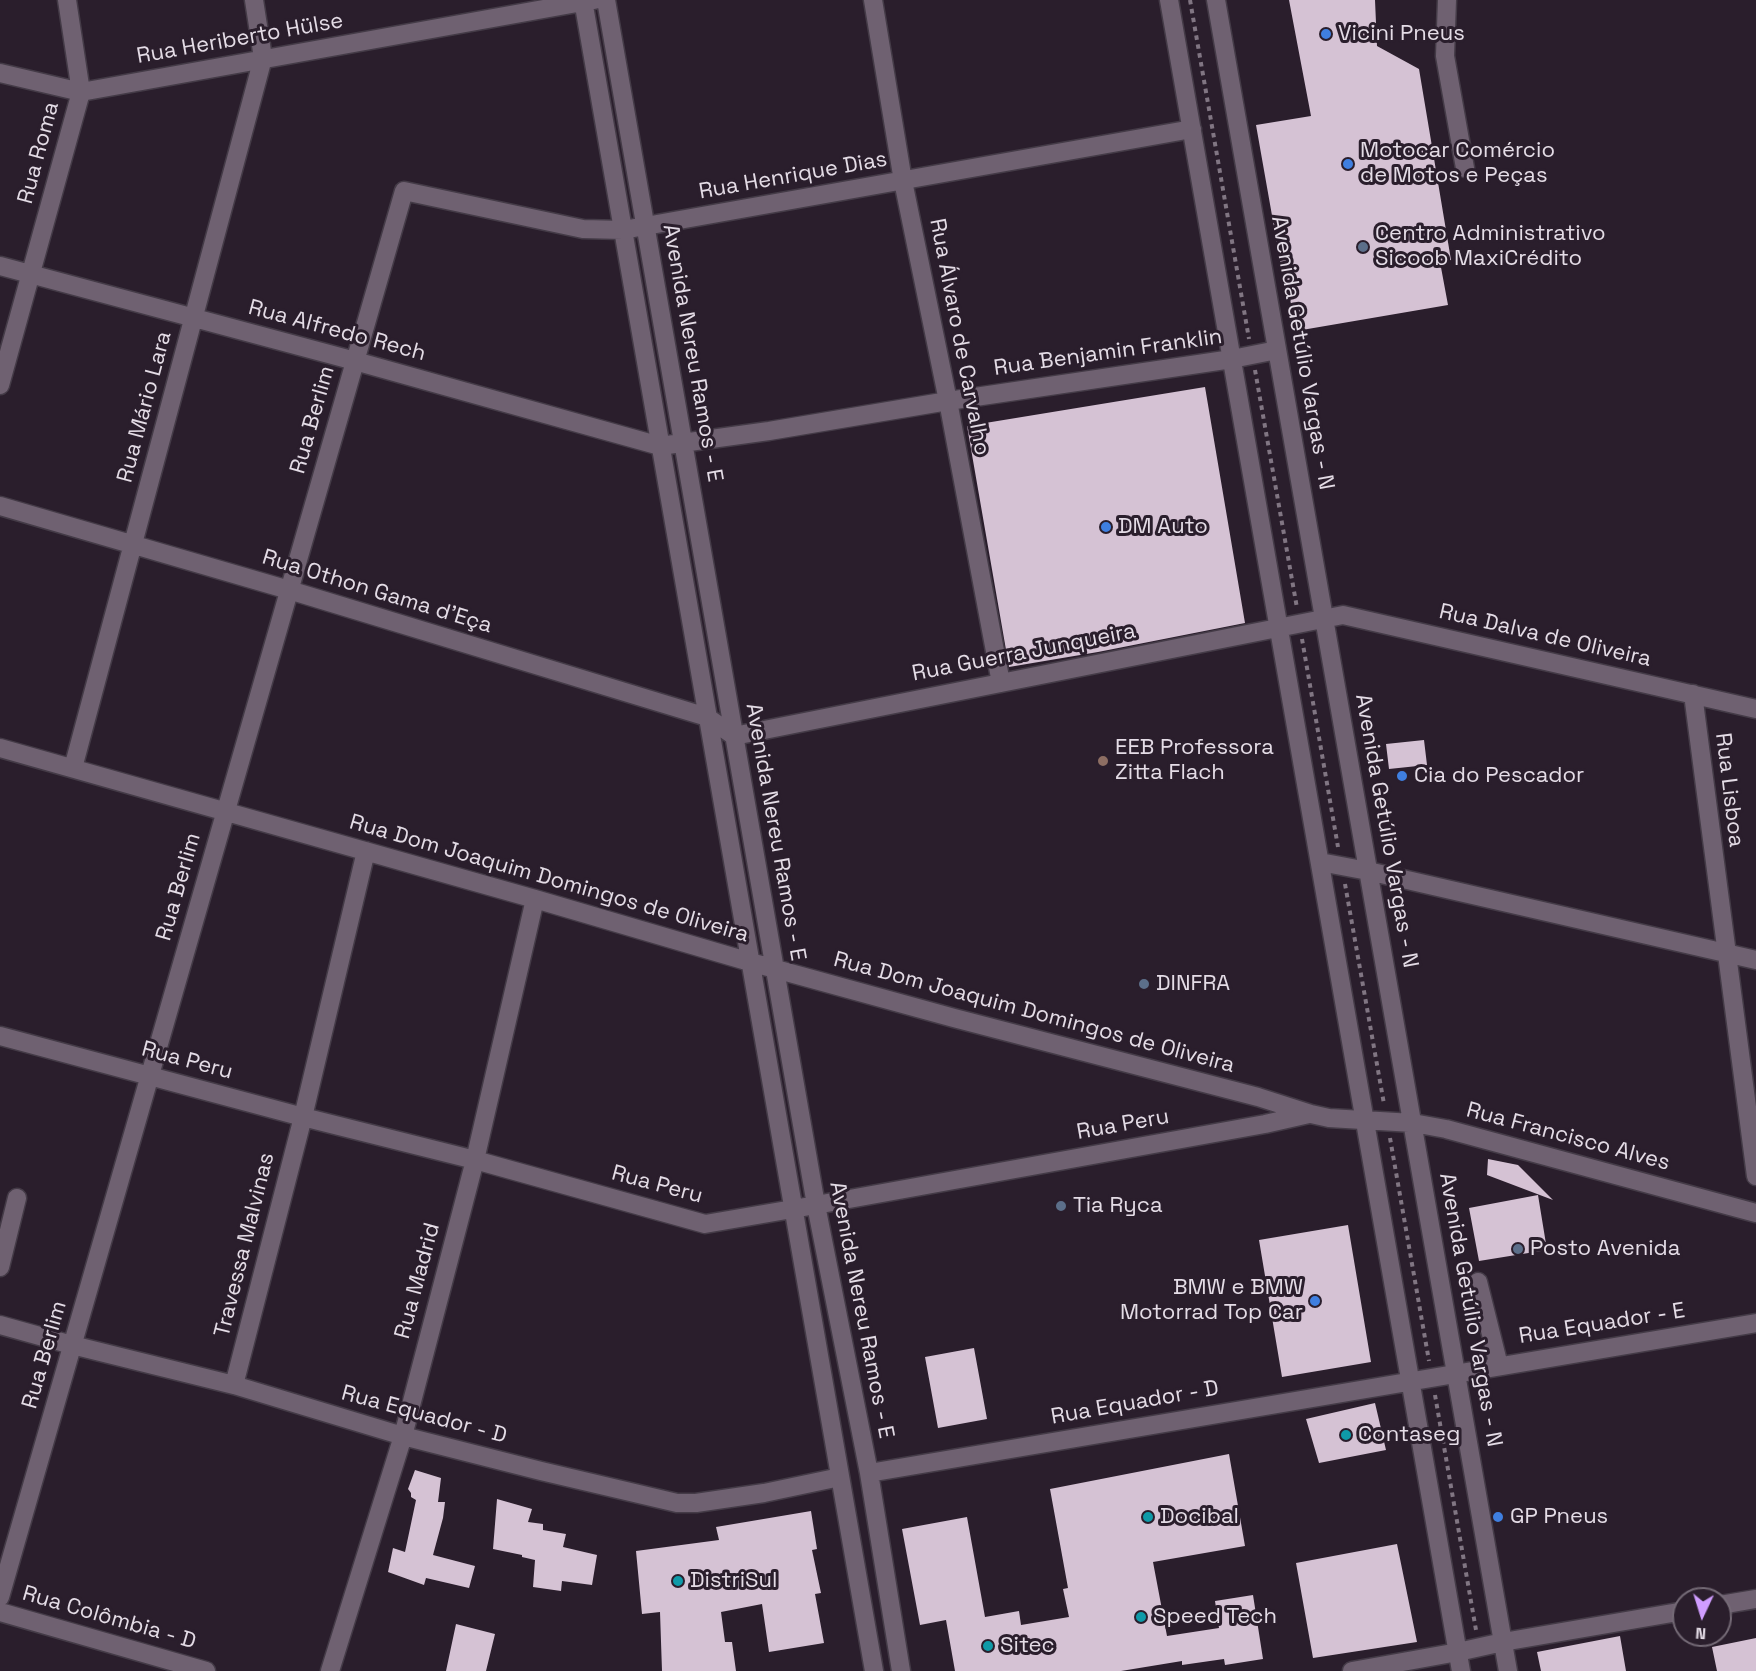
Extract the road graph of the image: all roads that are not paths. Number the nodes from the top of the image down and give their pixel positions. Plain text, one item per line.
1 (67, 0) edge
2 (254, 0) edge
3 (606, 0) edge
4 (873, 0) edge
5 (1169, 0) edge
6 (1216, 0) edge
7 (1447, 0) edge
8 (587, 1) edge
9 (263, 58) junction
10 (0, 73) edge
11 (81, 92) junction
12 (626, 114) junction
13 (603, 118) junction
14 (1192, 129) junction
15 (1465, 168) dead end
16 (903, 180) junction
17 (404, 191) joint
18 (646, 226) junction
19 (623, 230) junction
20 (0, 266) edge
21 (31, 274) junction
22 (194, 318) junction
23 (1277, 350) junction
24 (1232, 359) junction
25 (355, 361) junction
26 (0, 386) edge
27 (948, 401) junction
28 (683, 442) junction
29 (660, 446) junction
30 (0, 506) edge
31 (133, 544) junction
32 (289, 590) junction
33 (1324, 618) junction
34 (1279, 627) junction
35 (1001, 683) junction
36 (1693, 694) junction
37 (1756, 709) edge
38 (708, 717) junction
39 (734, 736) junction
40 (0, 748) edge
41 (73, 768) junction
42 (226, 811) junction
43 (751, 834) junction
44 (728, 837) junction
45 (366, 851) junction
46 (1320, 862) junction
47 (1368, 871) junction
48 (535, 899) junction
49 (1726, 953) junction
50 (1756, 960) edge
51 (750, 962) junction
52 (774, 969) junction
53 (0, 1036) edge
54 (150, 1076) junction
55 (1311, 1114) junction
56 (303, 1117) junction
57 (1365, 1121) junction
58 (1413, 1123) junction
59 (474, 1160) junction
60 (1756, 1176) edge
61 (17, 1198) dead end
62 (816, 1205) junction
63 (793, 1209) junction
64 (1756, 1213) edge
65 (0, 1267) edge
66 (1478, 1282) dead end
67 (1756, 1323) edge
68 (0, 1325) edge
69 (72, 1345) junction
70 (1499, 1365) junction
71 (1456, 1372) junction
72 (1410, 1381) junction
73 (234, 1385) junction
74 (403, 1436) junction
75 (869, 1473) junction
76 (840, 1477) junction
77 (0, 1597) edge
78 (1756, 1599) edge
79 (1732, 1603) edge
80 (0, 1612) edge
81 (1672, 1613) edge
82 (1503, 1642) junction
83 (1458, 1652) junction
84 (206, 1671) edge
85 (330, 1671) edge
86 (874, 1671) edge
87 (901, 1671) edge
88 (1352, 1671) edge
89 (1461, 1671) edge
90 (1508, 1671) edge

1 - 11 street, Rua Roma
2 - 9 street
3 - 12 street, Avenida Nereu Ramos - E
4 - 16 street, Rua Álvaro de Carvalho
5 - 14 street
6 - 23 street, Avenida Getúlio Vargas - N
7 - 15 street
8 - 9 street, Rua Heriberto Hülse
8 - 13 street, Avenida Nereu Ramos - E
9 - 11 street, Rua Heriberto Hülse
9 - 22 street, Rua Mário Lara
10 - 11 street, Rua Heriberto Hülse
11 - 21 street, Rua Roma
12 - 13 street
12 - 18 street, Avenida Nereu Ramos - E
13 - 19 street, Avenida Nereu Ramos - E
14 - 16 street, Rua Henrique Dias
14 - 24 street
16 - 18 street, Rua Henrique Dias
16 - 27 street, Rua Álvaro de Carvalho
17 - 19 street, Rua Henrique Dias
17 - 25 street, Rua Berlim
18 - 19 street, Rua Henrique Dias
18 - 28 street, Avenida Nereu Ramos - E
19 - 29 street, Avenida Nereu Ramos - E
20 - 21 street, Rua Alfredo Rech
21 - 22 street, Rua Alfredo Rech
21 - 26 street, Rua Roma
22 - 25 street, Rua Alfredo Rech
22 - 31 street, Rua Mário Lara
23 - 24 street, Rua Benjamin Franklin
23 - 33 street, Avenida Getúlio Vargas - N
24 - 27 street, Rua Benjamin Franklin
24 - 34 street
25 - 29 street, Rua Alfredo Rech
25 - 32 street, Rua Berlim
27 - 28 street, Rua Benjamin Franklin
27 - 35 street, Rua Álvaro de Carvalho
28 - 29 street, Rua Benjamin Franklin
28 - 39 street, Avenida Nereu Ramos - E
29 - 38 street, Avenida Nereu Ramos - E
30 - 31 street, Rua Othon Gama d'Eça
31 - 32 street, Rua Othon Gama d'Eça
31 - 41 street, Rua Mário Lara
32 - 38 street, Rua Othon Gama d'Eça
32 - 42 street, Rua Berlim
33 - 34 street, Rua Guerra Junqueira
33 - 36 street, Rua Dalva de Oliveira
33 - 47 street, Avenida Getúlio Vargas - N
34 - 35 street, Rua Guerra Junqueira
34 - 46 street
35 - 39 street, Rua Guerra Junqueira
36 - 37 street, Rua Dalva de Oliveira
36 - 49 street, Rua Lisboa
38 - 39 street, Rua Othon Gama d'Eça
38 - 44 street, Avenida Nereu Ramos - E
39 - 43 street, Avenida Nereu Ramos - E
40 - 41 street, Rua Dom Joaquim Domingos de Oliveira
41 - 42 street, Rua Dom Joaquim Domingos de Oliveira
42 - 45 street, Rua Dom Joaquim Domingos de Oliveira
42 - 54 street, Rua Berlim
43 - 44 street
43 - 52 street, Avenida Nereu Ramos - E
44 - 51 street, Avenida Nereu Ramos - E
45 - 48 street, Rua Dom Joaquim Domingos de Oliveira
45 - 56 street, Travessa Malvinas
46 - 47 street
46 - 57 street
47 - 49 street
47 - 58 street, Avenida Getúlio Vargas - N
48 - 51 street, Rua Dom Joaquim Domingos de Oliveira
48 - 59 street, Rua Madrid
49 - 50 street
49 - 60 street, Rua Lisboa
51 - 52 street, Rua Dom Joaquim Domingos de Oliveira
51 - 63 street, Avenida Nereu Ramos - E
52 - 55 street, Rua Dom Joaquim Domingos de Oliveira
52 - 62 street, Avenida Nereu Ramos - E
53 - 54 street, Rua Peru
54 - 56 street, Rua Peru
54 - 69 street, Rua Berlim
55 - 57 street, Rua Dom Joaquim Domingos de Oliveira
55 - 62 street, Rua Peru
56 - 59 street, Rua Peru
56 - 73 street, Travessa Malvinas
57 - 58 street, Rua Francisco Alves
57 - 72 street
58 - 64 street, Rua Francisco Alves
58 - 71 street, Avenida Getúlio Vargas - N
59 - 63 street, Rua Peru
59 - 74 street, Rua Madrid
61 - 65 street
62 - 63 street, Rua Peru
62 - 75 street, Avenida Nereu Ramos - E
63 - 76 street, Avenida Nereu Ramos - E
66 - 70 street
67 - 70 street, Rua Equador - E
68 - 69 street, Rua Equador - D
69 - 73 street, Rua Equador - D
69 - 77 street, Rua Berlim
70 - 71 street, Rua Equador - E
71 - 72 street, Rua Equador - E
71 - 82 street, Avenida Getúlio Vargas - N
72 - 75 street, Rua Equador - D
72 - 83 street
73 - 74 street, Rua Equador - D
74 - 76 street, Rua Equador - D
74 - 85 street, Rua Madrid
75 - 87 street, Avenida Nereu Ramos - E
76 - 86 street, Avenida Nereu Ramos - E
78 - 79 street
80 - 84 street, Rua Colômbia - D
81 - 82 street
82 - 83 street
82 - 90 street, Avenida Getúlio Vargas - N
83 - 88 street
83 - 89 street

